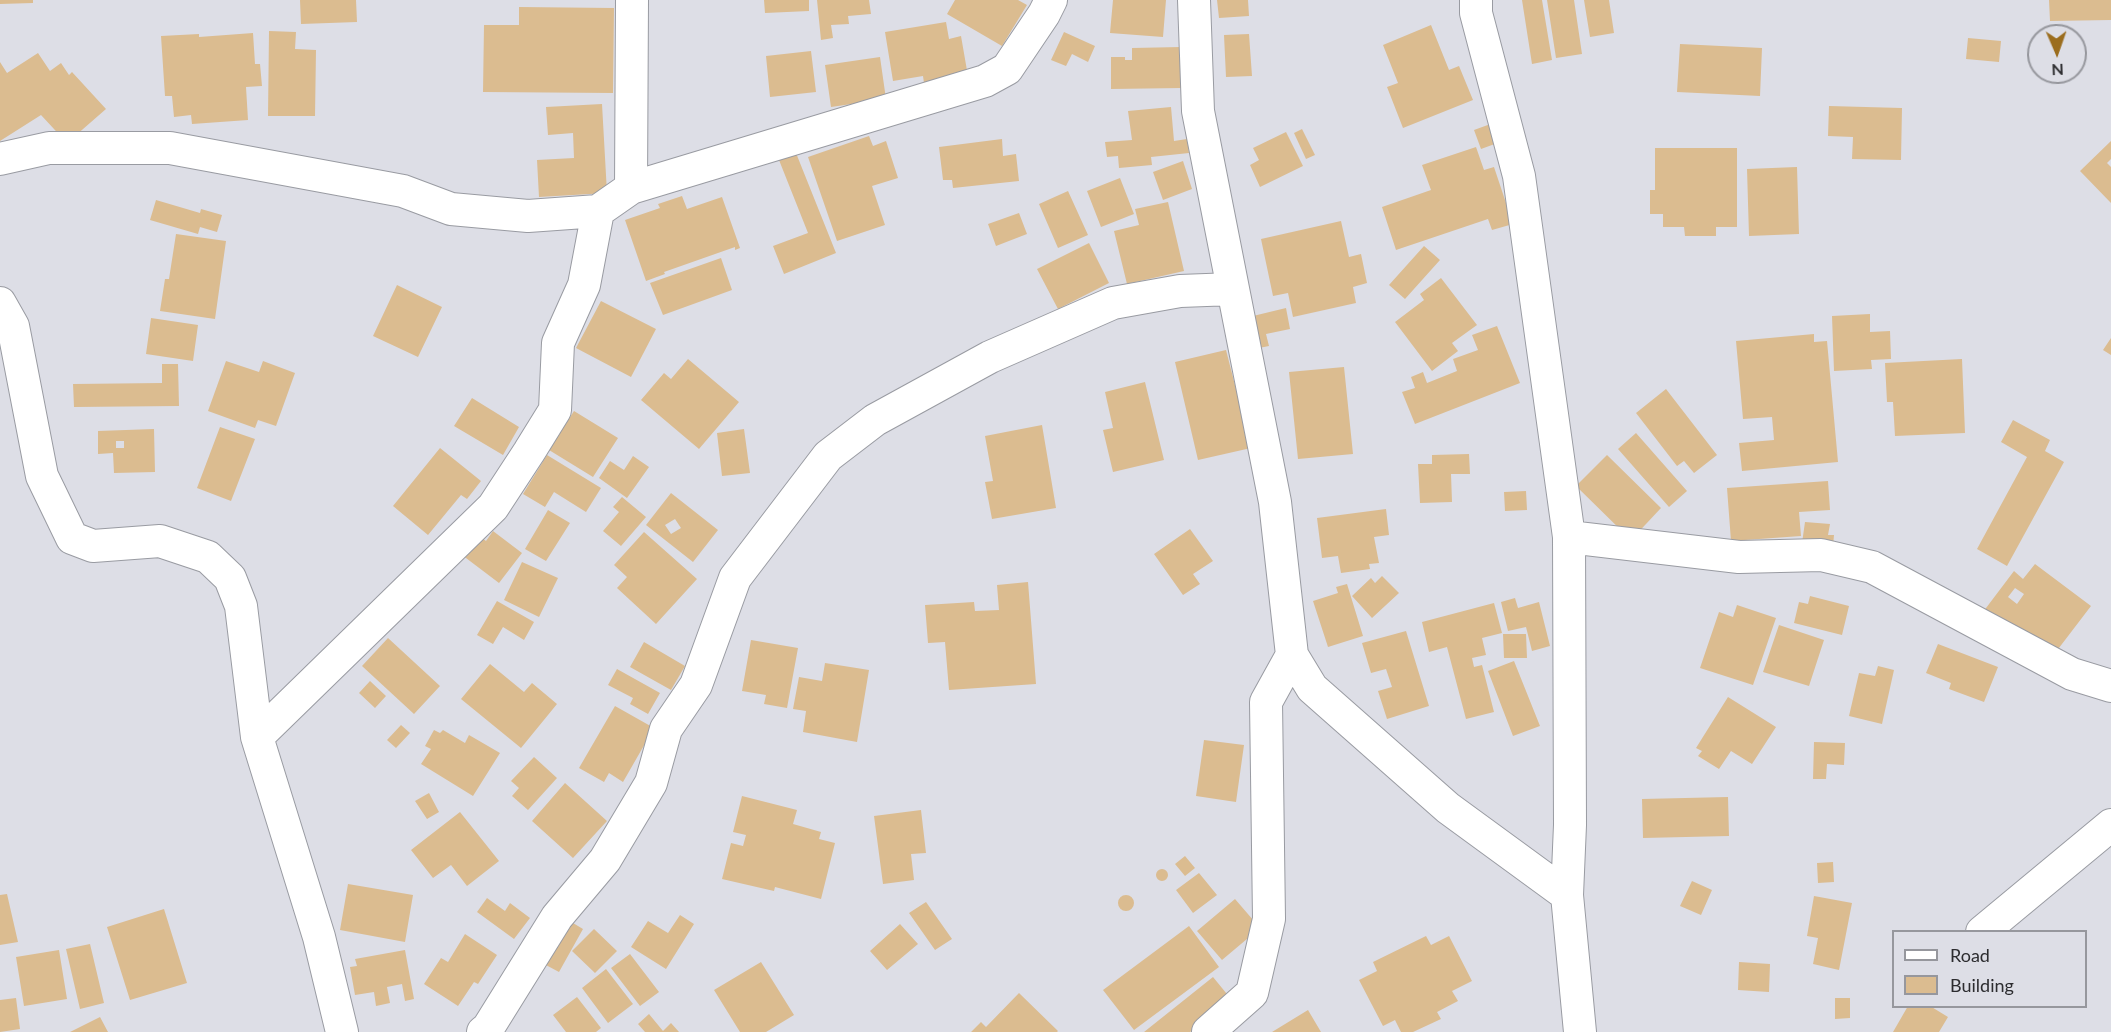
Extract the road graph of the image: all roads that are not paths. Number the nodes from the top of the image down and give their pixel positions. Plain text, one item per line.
1 (632, 0) edge
2 (1051, 0) edge
3 (1194, 0) edge
4 (1476, 0) edge
5 (0, 159) edge
6 (631, 188) junction
7 (598, 211) junction
8 (1233, 289) junction
9 (0, 303) edge
10 (1569, 537) junction
11 (1292, 655) junction
12 (2110, 685) edge
13 (257, 737) junction
14 (2111, 825) edge
15 (1567, 895) junction
16 (1984, 930) edge
17 (342, 1032) edge
18 (483, 1032) edge
19 (1208, 1032) edge
20 (1580, 1032) edge

1 - 6 street
2 - 6 street
3 - 8 street
4 - 10 street
5 - 7 street
6 - 7 street
7 - 13 street
8 - 11 street
8 - 18 street
9 - 13 street
10 - 12 street
10 - 15 street
11 - 15 street
11 - 19 street
13 - 17 street
14 - 16 street
15 - 20 street

